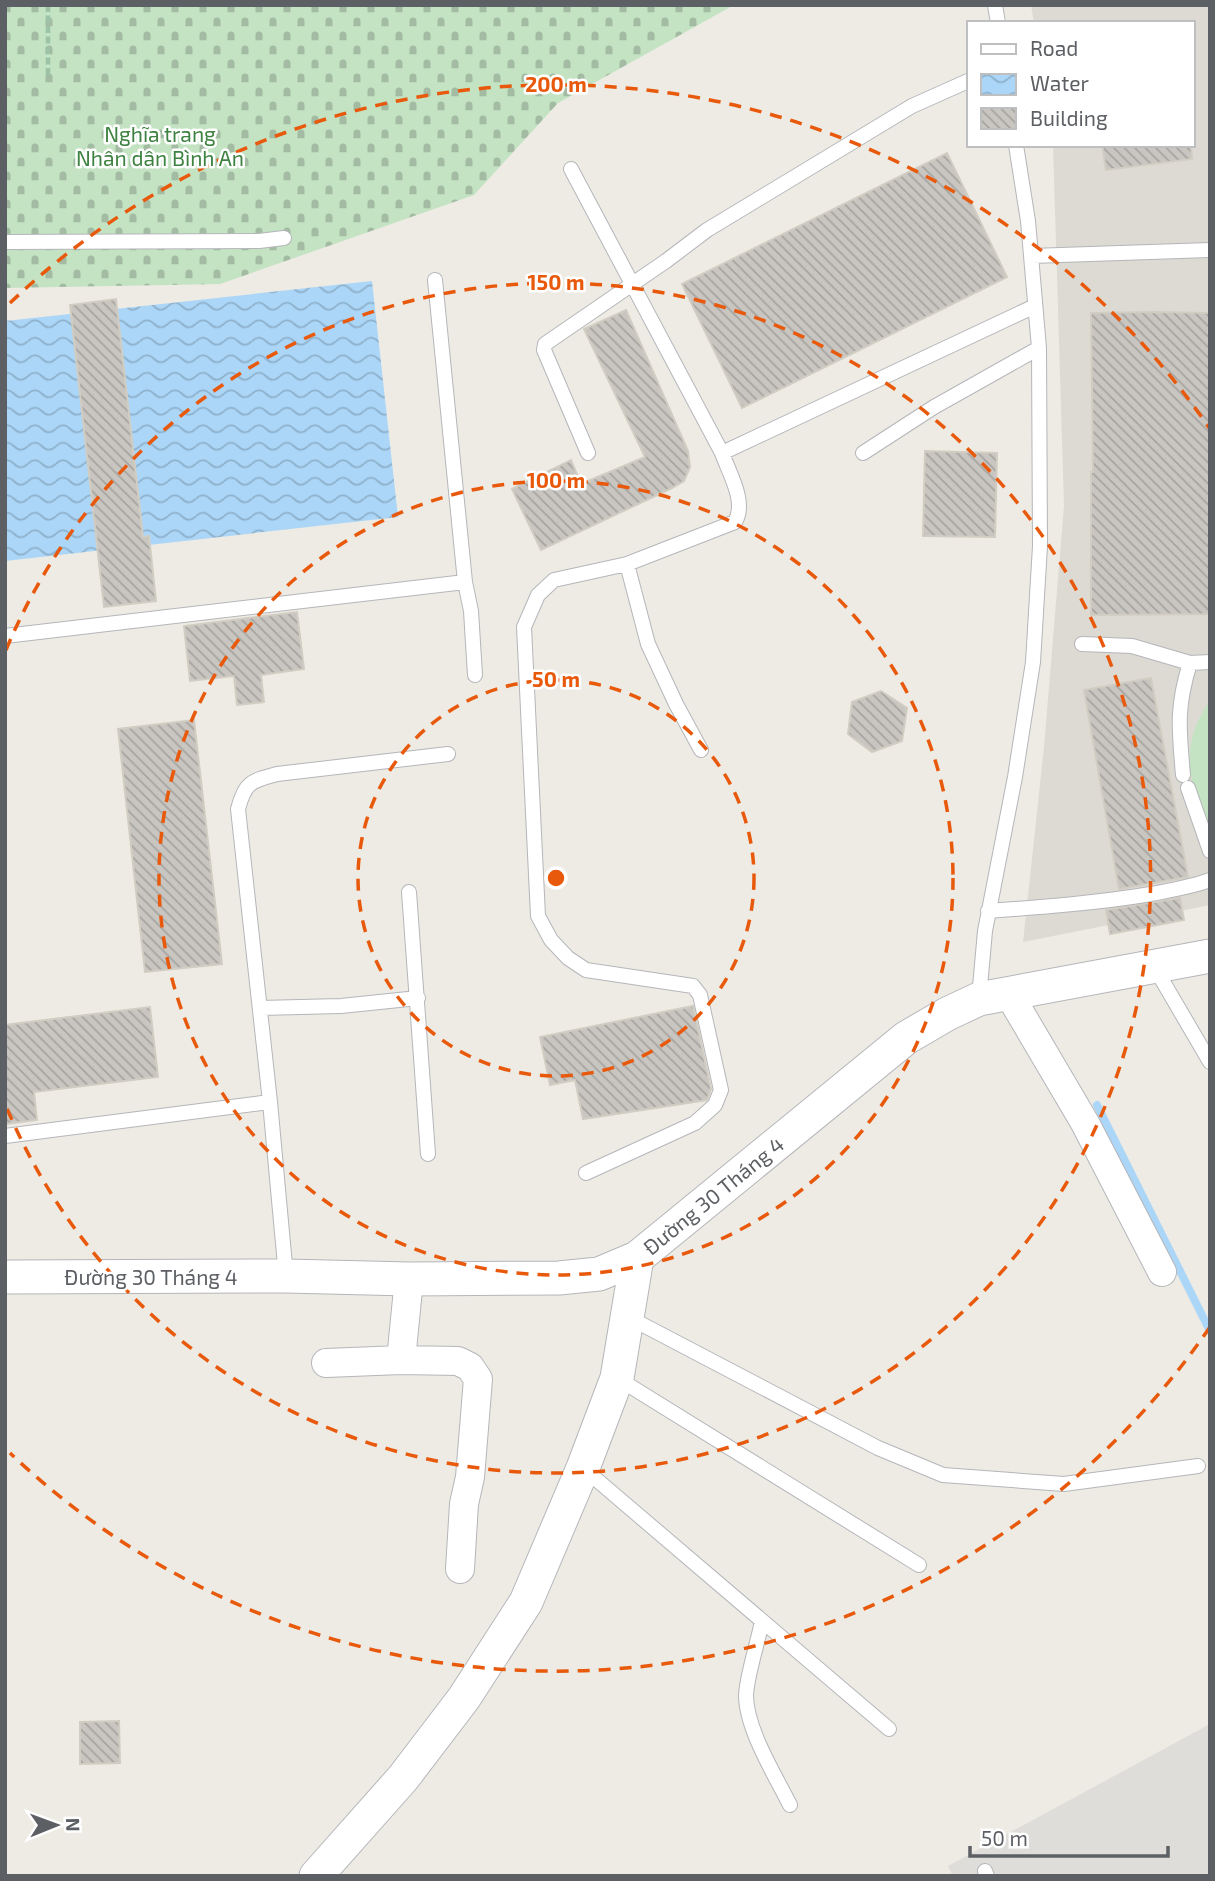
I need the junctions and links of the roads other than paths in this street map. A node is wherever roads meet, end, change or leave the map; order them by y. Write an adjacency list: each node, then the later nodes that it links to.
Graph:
1 (967, 81): 9 (lane)
2 (1016, 147): 7 (lane)
3 (571, 169): 9 (lane)
4 (284, 239): 5 (lane)
5 (5, 242)
6 (1210, 250): 7 (lane)
7 (1031, 256): 10 (lane)
8 (435, 280): 16 (lane)
9 (632, 284): 12 (lane); 13 (lane)
10 (1035, 306): 11 (lane); 13 (lane)
11 (1039, 348): 14 (lane); 27 (lane)
12 (588, 453)
13 (722, 453): 15 (lane)
14 (863, 453)
15 (626, 564): 22 (lane); 37 (lane)
16 (465, 582): 17 (lane); 21 (lane)
17 (5, 636)
18 (1082, 644): 20 (lane)
19 (1210, 662): 20 (lane)
20 (1190, 663): 24 (lane)
21 (475, 675)
22 (701, 750)
23 (448, 754): 32 (lane)
24 (1210, 851)
25 (1210, 880): 27 (lane)
26 (408, 892): 31 (lane)
27 (988, 911): 30 (lane)
28 (1210, 956): 29 (street, Đường 30 Tháng 4)
29 (1154, 966): 30 (street, Đường 30 Tháng 4); 33 (lane)
30 (994, 997): 38 (street, Đường 30 Tháng 4); 39 (street)
31 (418, 998): 32 (lane); 36 (lane)
32 (260, 1008): 34 (lane)
33 (1210, 1062)
34 (270, 1102): 35 (lane); 40 (lane)
35 (5, 1136)
36 (428, 1154)
37 (586, 1173)
38 (637, 1258): 42 (street, Đường 30 Tháng 4); 43 (street)
39 (1162, 1272)
40 (286, 1276): 41 (street, Đường 30 Tháng 4); 42 (street, Đường 30 Tháng 4)
41 (5, 1277)
42 (409, 1279): 44 (street)
43 (626, 1316): 46 (street); 47 (lane)
44 (401, 1360): 45 (street); 50 (street)
45 (326, 1363)
46 (617, 1378): 48 (street); 49 (lane)
47 (1198, 1466)
48 (583, 1468): 51 (lane); 54 (street)
49 (919, 1564)
50 (460, 1569)
51 (762, 1621): 52 (lane); 53 (lane)
52 (889, 1729)
53 (790, 1805)
54 (316, 1876)

